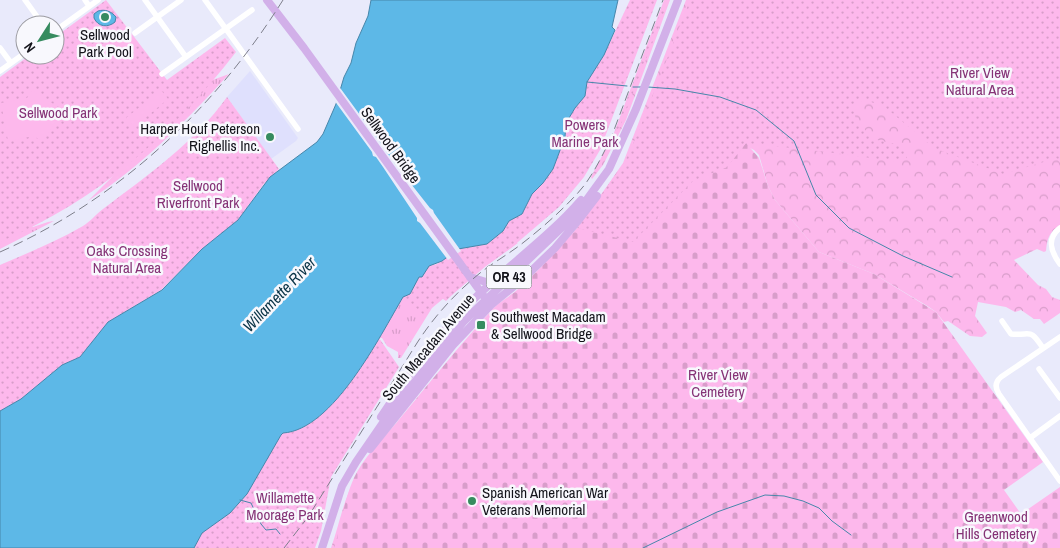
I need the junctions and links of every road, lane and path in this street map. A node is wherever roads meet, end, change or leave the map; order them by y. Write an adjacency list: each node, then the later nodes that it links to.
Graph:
1 (25, 0): 11 (street)
2 (85, 0): 9 (street)
3 (98, 0): 9 (street)
4 (145, 0): 12 (street)
5 (181, 0): 12 (street)
6 (205, 0): 14 (street)
7 (678, 0): 23 (main road, South Macadam Avenue / OR 43)
8 (268, 1): 26 (main road, Sellwood Bridge)
9 (89, 6): 13 (street)
10 (252, 10): 14 (street)
11 (36, 15)
12 (157, 17): 15 (street); 17 (street)
13 (65, 24)
14 (226, 29): 17 (street); 22 (street)
15 (135, 33)
16 (0, 48): 19 (street)
17 (186, 57): 21 (street)
18 (15, 60): 19 (street)
19 (11, 63): 20 (street)
20 (0, 71)
21 (162, 74)
22 (298, 129)
23 (609, 169): 27 (main road); 30 (main road); 38 (main road, South Macadam Avenue / OR 43)
24 (1060, 228): 25 (street)
25 (1060, 264)
26 (471, 279): 27 (main road); 28 (main road, Sellwood Bridge); 29 (main road)
27 (495, 279): 28 (main road)
28 (482, 293): 29 (main road); 30 (main road, Sellwood Bridge)
29 (472, 301): 38 (main road)
30 (490, 305): 39 (main road)
31 (1002, 321): 33 (street)
32 (1060, 337): 33 (street)
33 (1044, 348): 37 (street)
34 (1040, 369): 35 (street)
35 (1060, 398)
36 (1060, 416): 37 (street)
37 (1030, 438): 40 (street)
38 (370, 442): 39 (main road, South Macadam Avenue / OR 43)
39 (356, 462): 41 (main road, South Macadam Avenue / OR 43)
40 (1059, 477)
41 (322, 548)

